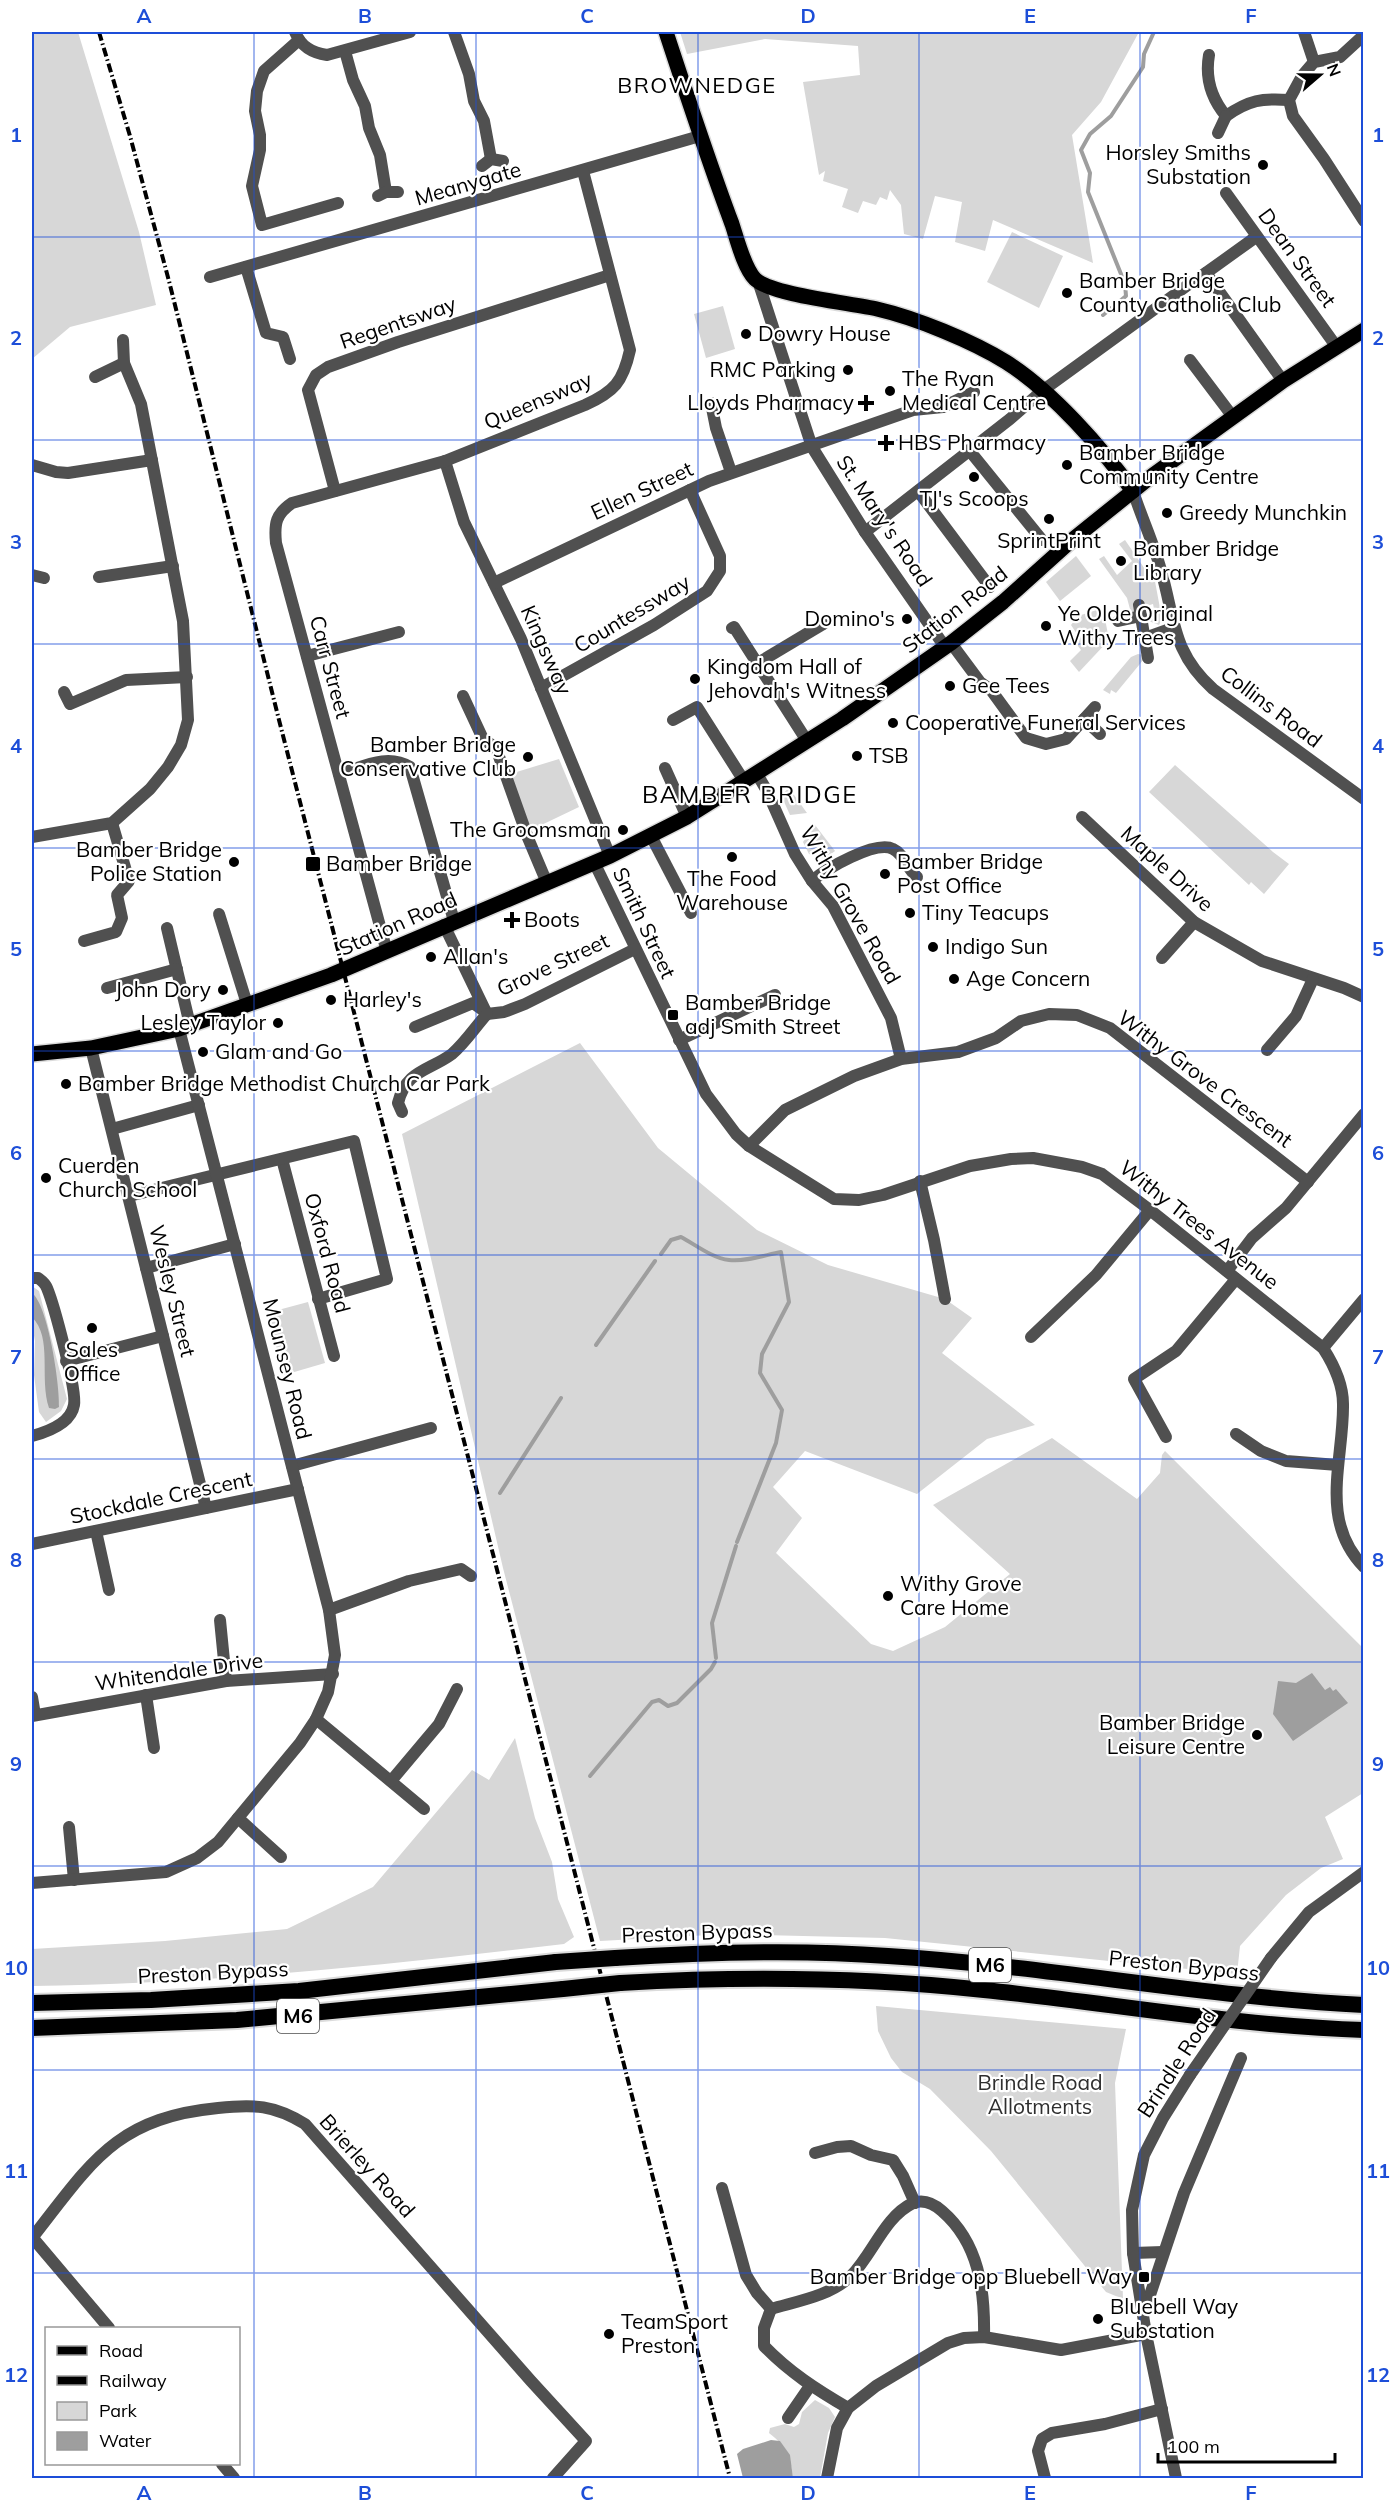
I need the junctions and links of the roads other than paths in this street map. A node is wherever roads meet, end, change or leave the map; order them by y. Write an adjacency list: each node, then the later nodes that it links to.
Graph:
1 (410, 32): 7 (street)
2 (454, 32): 14 (street)
3 (666, 32): 13 (main road)
4 (1304, 32): 9 (street)
5 (1364, 35): 9 (street)
6 (297, 36): 7 (street); 18 (street)
7 (345, 51): 16 (street)
8 (1209, 55): 11 (street)
9 (1314, 62): 10 (street)
10 (1289, 100): 11 (street); 19 (street)
11 (1226, 116): 12 (street)
12 (1218, 133)
13 (700, 136): 15 (street, Meanygate); 24 (main road)
14 (492, 162)
15 (583, 171): 21 (street, Meanygate); 22 (street, Queensway)
16 (387, 193)
17 (1227, 193): 20 (street, Dean Street)
18 (338, 203)
19 (1364, 221)
20 (1256, 237): 28 (street, Dean Street); 33 (street)
21 (246, 267): 23 (street, Meanygate); 29 (street)
22 (610, 275): 41 (street, Queensway); 45 (street, Regentsway)
23 (210, 277)
24 (758, 281): 34 (main road); 38 (street, St. Mary's Road)
25 (1192, 282): 34 (street)
26 (1364, 330): 28 (main road, Station Road)
27 (123, 340): 31 (street)
28 (1336, 346): 33 (main road, Station Road)
29 (290, 359)
30 (1191, 360): 37 (street)
31 (124, 363): 32 (street); 40 (street)
32 (95, 376)
33 (1282, 381): 37 (main road, Station Road)
34 (1042, 391): 39 (street); 47 (main road)
35 (974, 392): 38 (street, St. Mary's Road)
36 (711, 403): 43 (street)
37 (1233, 417): 47 (main road, Station Road)
38 (812, 447): 43 (street, Ellen Street); 49 (street, St. Mary's Road)
39 (969, 450): 46 (street); 50 (street)
40 (152, 460): 42 (street); 51 (street)
41 (445, 460): 45 (street, Queensway); 53 (street, Kingsway)
42 (32, 465)
43 (731, 472): 44 (street, Ellen Street)
44 (690, 490): 53 (street, Ellen Street); 66 (street, Countessway)
45 (335, 491): 48 (street, Queensway)
46 (918, 491): 49 (street); 54 (street)
47 (1132, 491): 58 (street, Collins Road); 61 (main road, Station Road)
48 (292, 502): 62 (street, Carr Street)
49 (865, 532): 61 (street, St. Mary's Road)
50 (1042, 540)
51 (173, 566): 52 (street); 65 (street)
52 (99, 577)
53 (494, 583): 66 (street, Kingsway)
54 (990, 587)
55 (1118, 621): 60 (street)
56 (823, 624): 64 (street)
57 (732, 628): 64 (street)
58 (1173, 628): 60 (street); 77 (street, Collins Road)
59 (399, 632): 62 (street)
60 (1145, 638): 63 (street)
61 (948, 645): 71 (street, St. Mary's Road); 73 (main road, Station Road)
62 (307, 656): 75 (street, Carr Street)
63 (1148, 657)
64 (758, 663): 73 (street)
65 (187, 677): 67 (street); 80 (street)
66 (541, 688): 83 (street, Kingsway)
67 (64, 692)
68 (463, 696): 87 (street)
69 (1095, 707): 71 (street, St. Mary's Road)
70 (673, 720): 76 (street, Withy Grove Road)
71 (1084, 720): 72 (street)
72 (1100, 734)
73 (807, 741): 76 (main road, Station Road)
74 (665, 768): 78 (street)
75 (339, 774): 91 (street); 95 (street, Carr Street)
76 (750, 777): 78 (main road, Station Road); 86 (street, Withy Grove Road)
77 (1364, 799)
78 (687, 817): 81 (main road, Station Road)
79 (1082, 817): 90 (street, Maple Drive)
80 (112, 823): 82 (street); 93 (street)
81 (651, 836): 83 (main road, Station Road); 88 (street)
82 (32, 837)
83 (610, 856): 84 (main road, Station Road)
84 (594, 862): 87 (main road, Station Road); 94 (street, Smith Street)
85 (918, 877): 86 (street)
86 (812, 881): 111 (street, Withy Grove Road)
87 (547, 883): 91 (main road, Station Road)
88 (691, 913)
89 (219, 914): 103 (street)
90 (1194, 922): 96 (street); 98 (street, Maple Drive)
91 (449, 923): 95 (main road, Station Road); 104 (street)
92 (167, 928): 97 (street, Mounsey Road)
93 (84, 940)
94 (635, 949): 102 (street, Smith Street); 104 (street, Grove Street)
95 (387, 952): 103 (main road, Station Road)
96 (1162, 958)
97 (177, 969): 99 (street); 105 (street, Mounsey Road)
98 (1313, 979): 101 (street, Maple Drive); 109 (street)
99 (107, 988)
100 (775, 995): 107 (street)
101 (1364, 997)
102 (660, 1000): 107 (street, Withy Trees Avenue)
103 (247, 1004): 105 (main road, Station Road)
104 (487, 1014): 106 (street); 113 (street)
105 (185, 1027): 108 (main road, Station Road); 112 (street, Mounsey Road)
106 (415, 1027)
107 (679, 1040): 116 (street, Withy Trees Avenue)
108 (91, 1048): 110 (main road, Station Road); 115 (street, Wesley Street)
109 (1267, 1050)
110 (32, 1054)
111 (901, 1059): 116 (street, Withy Grove Crescent); 120 (street, Withy Grove Crescent)
112 (199, 1105): 115 (street); 118 (street, Mounsey Road)
113 (402, 1112)
114 (1364, 1114): 120 (street)
115 (112, 1129): 121 (street, Wesley Street)
116 (749, 1146): 119 (street, Withy Trees Avenue)
117 (282, 1159): 118 (street); 127 (street, Oxford Road); 127 (street)
118 (217, 1174): 121 (street); 123 (street, Mounsey Road)
119 (920, 1181): 122 (street, Withy Trees Avenue); 128 (street)
120 (1308, 1182): 125 (street)
121 (129, 1196): 124 (street, Wesley Street)
122 (1150, 1210): 125 (street, Withy Trees Avenue); 131 (street)
123 (235, 1244): 124 (street); 140 (street, Mounsey Road)
124 (146, 1268): 130 (street, Wesley Street)
125 (1232, 1275): 132 (street, Withy Trees Avenue); 138 (street)
126 (32, 1278): 134 (street)
127 (318, 1299): 133 (street, Oxford Road)
128 (945, 1299)
129 (1364, 1299): 132 (street)
130 (163, 1336): 134 (street); 142 (street, Wesley Street)
131 (1031, 1337)
132 (1323, 1348): 139 (street, Withy Trees Avenue)
133 (333, 1356)
134 (66, 1360): 137 (street)
135 (431, 1428): 140 (street)
136 (1236, 1434): 139 (street)
137 (32, 1436)
138 (1166, 1437)
139 (1338, 1465): 145 (street, Withy Trees Avenue)
140 (292, 1466): 141 (street, Mounsey Road)
141 (298, 1489): 142 (street, Stockdale Crescent); 148 (street, Mounsey Road)
142 (206, 1508): 143 (street, Stockdale Crescent)
143 (96, 1531): 144 (street, Stockdale Crescent); 147 (street)
144 (32, 1544)
145 (1364, 1567)
146 (471, 1576): 148 (street)
147 (109, 1590)
148 (329, 1610): 150 (street, Mounsey Road)
149 (220, 1620): 151 (street)
150 (333, 1674): 151 (street, Whitendale Drive); 156 (street, Mounsey Road)
151 (226, 1681): 153 (street, Whitendale Drive)
152 (457, 1689): 158 (street)
153 (146, 1695): 155 (street, Whitendale Drive); 157 (street)
154 (32, 1697): 155 (street)
155 (33, 1715)
156 (316, 1719): 158 (street); 160 (street, Mounsey Road)
157 (154, 1748)
158 (391, 1781): 159 (street)
159 (424, 1809)
160 (238, 1818): 162 (street); 164 (street, Mounsey Road)
161 (69, 1827): 164 (street)
162 (281, 1857)
163 (1364, 1872): 176 (street, Brindle Road, bridge)
164 (75, 1880): 165 (street, Mounsey Road)
165 (32, 1883)
166 (32, 2003): 167 (highway, Preston Bypass / M6, bridge)
167 (1364, 2005)
168 (32, 2028): 169 (highway, M6, bridge)
169 (1364, 2030)
170 (1241, 2058): 175 (street, Brindle Road)
171 (815, 2153): 173 (street)
172 (722, 2188): 177 (street)
173 (915, 2203): 177 (street); 181 (street)
174 (32, 2237): 179 (street); 188 (street, Brierley Road)
175 (1163, 2252): 176 (street); 178 (street, Brindle Road)
176 (1133, 2253): 178 (street, Brindle Road)
177 (771, 2309): 182 (street)
178 (1144, 2313): 180 (street, Brindle Road)
179 (108, 2327)
180 (1146, 2334): 181 (street); 184 (street, Brindle Road)
181 (984, 2337): 183 (street)
182 (810, 2386): 183 (street); 185 (street)
183 (848, 2408): 189 (street)
184 (1161, 2409): 190 (street); 191 (street, Brindle Road)
185 (788, 2418)
186 (224, 2465): 187 (street)
187 (234, 2478)
188 (553, 2478)
189 (827, 2478)
190 (1045, 2478)
191 (1176, 2478)

